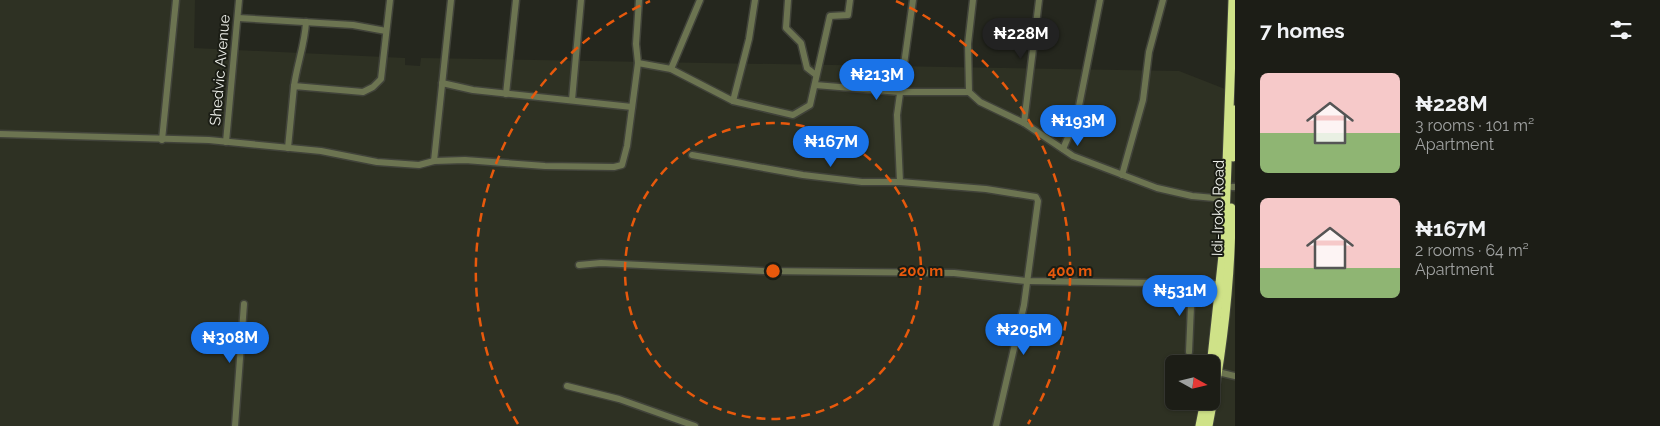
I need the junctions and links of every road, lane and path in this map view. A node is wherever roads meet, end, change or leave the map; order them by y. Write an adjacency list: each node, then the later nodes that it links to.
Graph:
1 (176, 0): 36 (street)
2 (239, 0): 18 (street, Shedvic Avenue)
3 (390, 0): 20 (street)
4 (451, 0): 25 (street)
5 (516, 0): 30 (street)
6 (581, 0): 31 (street)
7 (639, 0): 21 (street)
8 (700, 0): 22 (street)
9 (755, 0): 32 (street)
10 (788, 0): 23 (street)
11 (850, 0): 23 (street)
12 (913, 0): 28 (street)
13 (973, 0): 29 (street)
14 (1039, 0): 34 (street)
15 (1100, 0): 39 (street)
16 (1163, 0): 42 (street)
17 (1233, 0): 45 (highway)
18 (238, 18): 19 (street); 37 (street, Shedvic Avenue)
19 (306, 22): 20 (street); 27 (street)
20 (386, 31): 27 (street)
21 (638, 63): 22 (street); 33 (street)
22 (671, 69): 32 (street)
23 (816, 75): 26 (street)
24 (1235, 78): 44 (highway, Idi-Iroko Road)
25 (442, 83): 30 (street); 41 (street)
26 (815, 84): 28 (street); 32 (street)
27 (294, 86): 38 (street)
28 (900, 92): 29 (street); 43 (street)
29 (969, 92): 34 (street)
30 (506, 94): 31 (street)
31 (572, 100): 33 (street)
32 (733, 102)
33 (632, 107): 41 (street)
34 (1024, 123): 39 (street)
35 (0, 134): 36 (street)
36 (162, 140): 37 (street)
37 (226, 142): 38 (street)
38 (288, 148): 41 (street)
39 (1063, 149): 42 (street)
40 (692, 155): 43 (street)
41 (434, 161)
42 (1122, 175): 45 (street)
43 (900, 182): 48 (street)
44 (1233, 187): 46 (highway, Idi-Iroko Road)
45 (1226, 199): 50 (highway)
46 (1233, 248): 54 (highway, Idi-Iroko Road)
47 (579, 265): 48 (street)
48 (1026, 281): 49 (street); 62 (street)
49 (1192, 283): 50 (street); 52 (street)
50 (1221, 284): 53 (highway)
51 (244, 304): 60 (street)
52 (1189, 352)
53 (1216, 355)
54 (1217, 355)
55 (1220, 371): 56 (street)
56 (1235, 376)
57 (567, 386): 61 (street)
58 (1203, 410): 63 (highway)
59 (1210, 410): 64 (highway, Idi-Iroko Road)
60 (235, 426)
61 (695, 426)
62 (996, 426)
63 (1200, 426)
64 (1208, 426)

